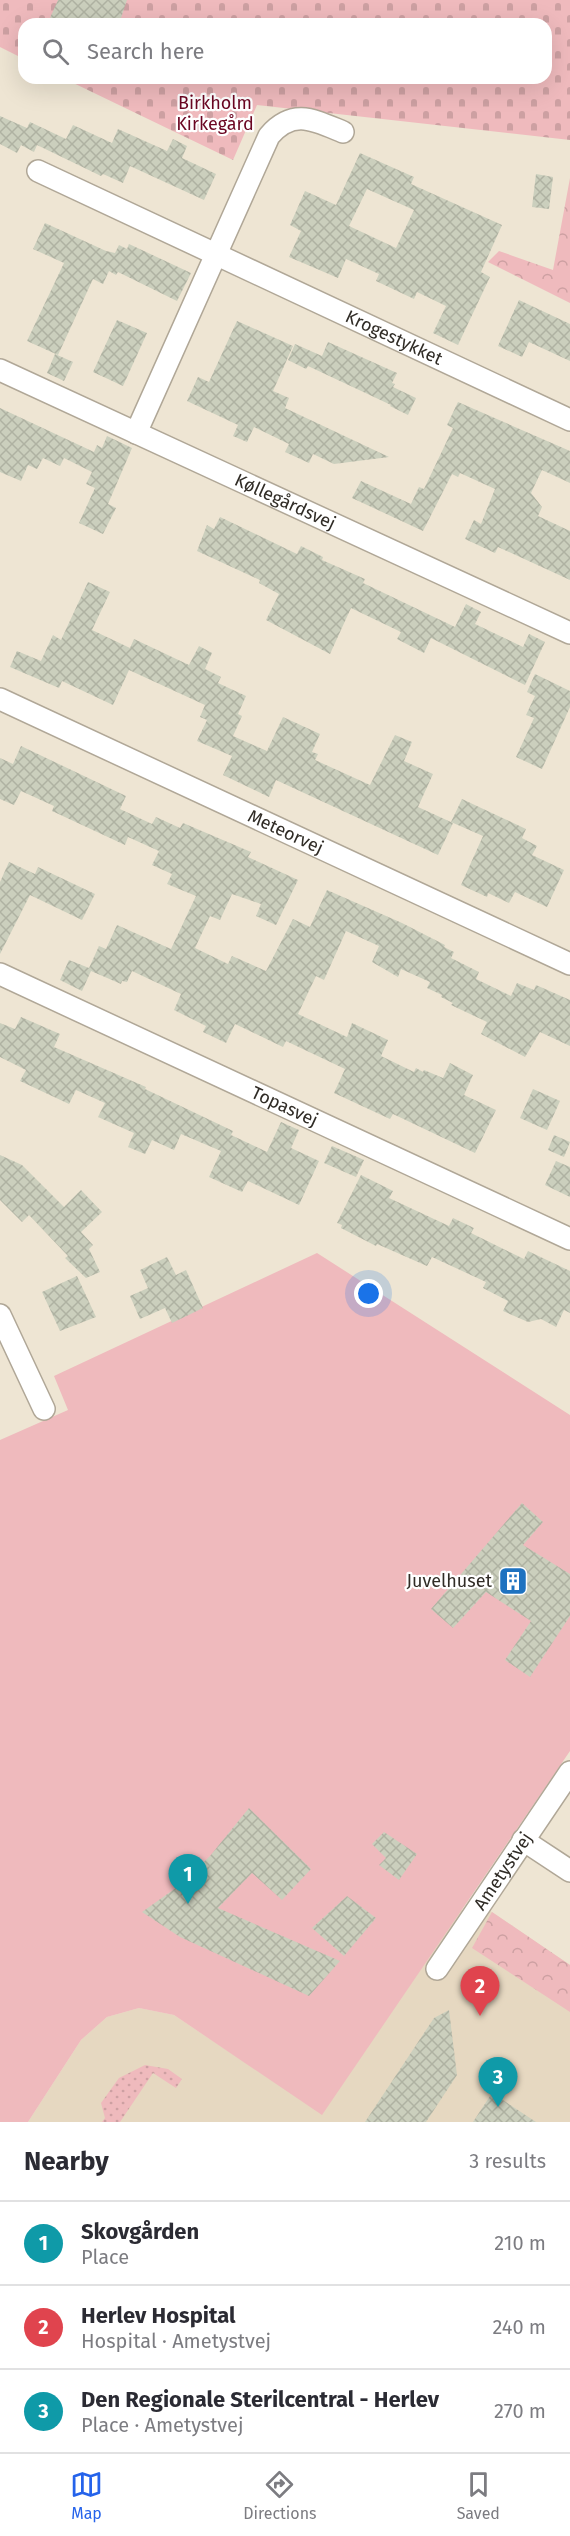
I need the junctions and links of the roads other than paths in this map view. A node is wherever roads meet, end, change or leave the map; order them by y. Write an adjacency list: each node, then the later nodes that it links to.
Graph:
1 (343, 132): 3 (street)
2 (38, 171): 3 (street, Krogestykket)
3 (217, 254): 5 (street, Krogestykket); 6 (street)
4 (0, 370): 6 (street, Køllegårdsvej)
5 (570, 420)
6 (136, 433): 7 (street, Køllegårdsvej)
7 (570, 633)
8 (0, 699): 9 (street, Meteorvej)
9 (570, 964)
10 (0, 974): 11 (street, Topasvej)
11 (570, 1239)
12 (0, 1315): 13 (street)
13 (44, 1409)
14 (570, 1772): 15 (street, Ametystvej)
15 (523, 1840): 16 (street); 17 (street, Ametystvej)
16 (570, 1870)
17 (437, 1969)

